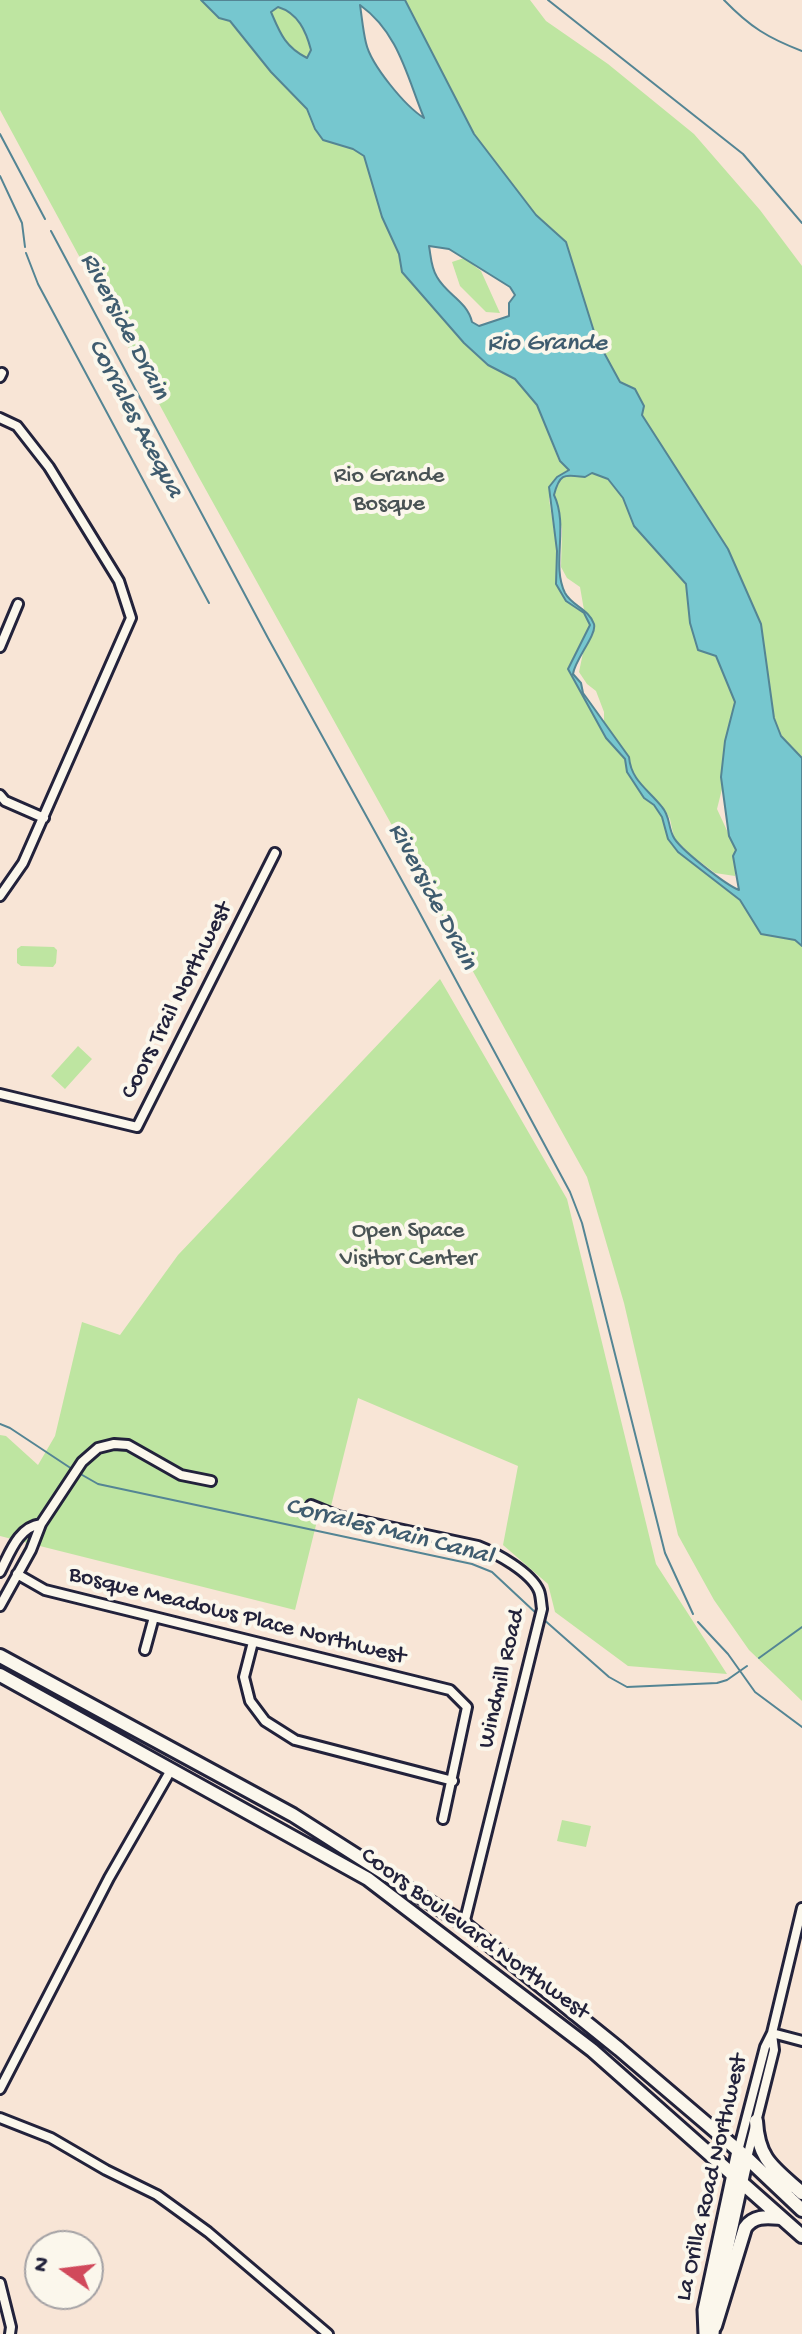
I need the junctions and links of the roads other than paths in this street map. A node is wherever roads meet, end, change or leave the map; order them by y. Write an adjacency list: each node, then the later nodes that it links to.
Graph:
1 (0, 418): 5 (street)
2 (18, 604): 3 (street)
3 (0, 647)
4 (0, 795): 5 (street)
5 (44, 818): 7 (street)
6 (275, 853): 8 (street, Coors Trail Northwest)
7 (0, 896)
8 (0, 1094)
9 (211, 1481): 11 (street)
10 (311, 1505): 24 (street, Windmill Road)
11 (41, 1524): 12 (street); 13 (street)
12 (0, 1572)
13 (17, 1574): 14 (street); 15 (street, Bosque Meadows Place Northwest)
14 (0, 1606)
15 (154, 1617): 16 (street, Bosque Meadows Place Northwest); 17 (street)
16 (253, 1642): 21 (street); 21 (street, Bosque Meadows Place Northwest)
17 (145, 1650)
18 (0, 1656): 24 (main road, Coors Boulevard Northwest)
19 (0, 1675): 20 (main road, Coors Boulevard Northwest)
20 (171, 1770): 27 (street); 31 (main road, Coors Boulevard Northwest)
21 (453, 1781): 22 (street)
22 (443, 1819)
23 (802, 1908): 25 (street, La Orilla Road Northwest)
24 (464, 1924): 30 (main road, Coors Boulevard Northwest)
25 (772, 2033): 26 (street); 29 (street, La Orilla Road Northwest); 30 (street, La Orilla Road Northwest)
26 (802, 2041)
27 (0, 2089)
28 (0, 2118): 39 (street)
29 (756, 2121): 30 (street, La Orilla Road Northwest); 32 (main road)
30 (742, 2154): 31 (street, La Orilla Road Northwest); 33 (main road, Coors Boulevard Northwest)
31 (736, 2178): 34 (main road, Coors Boulevard Northwest); 37 (street, La Orilla Road Northwest)
32 (802, 2193)
33 (802, 2210)
34 (781, 2218): 35 (main road, Coors Boulevard Northwest); 37 (main road)
35 (802, 2236)
36 (0, 2283): 38 (street)
37 (711, 2331)
38 (10, 2334)
39 (328, 2334)

